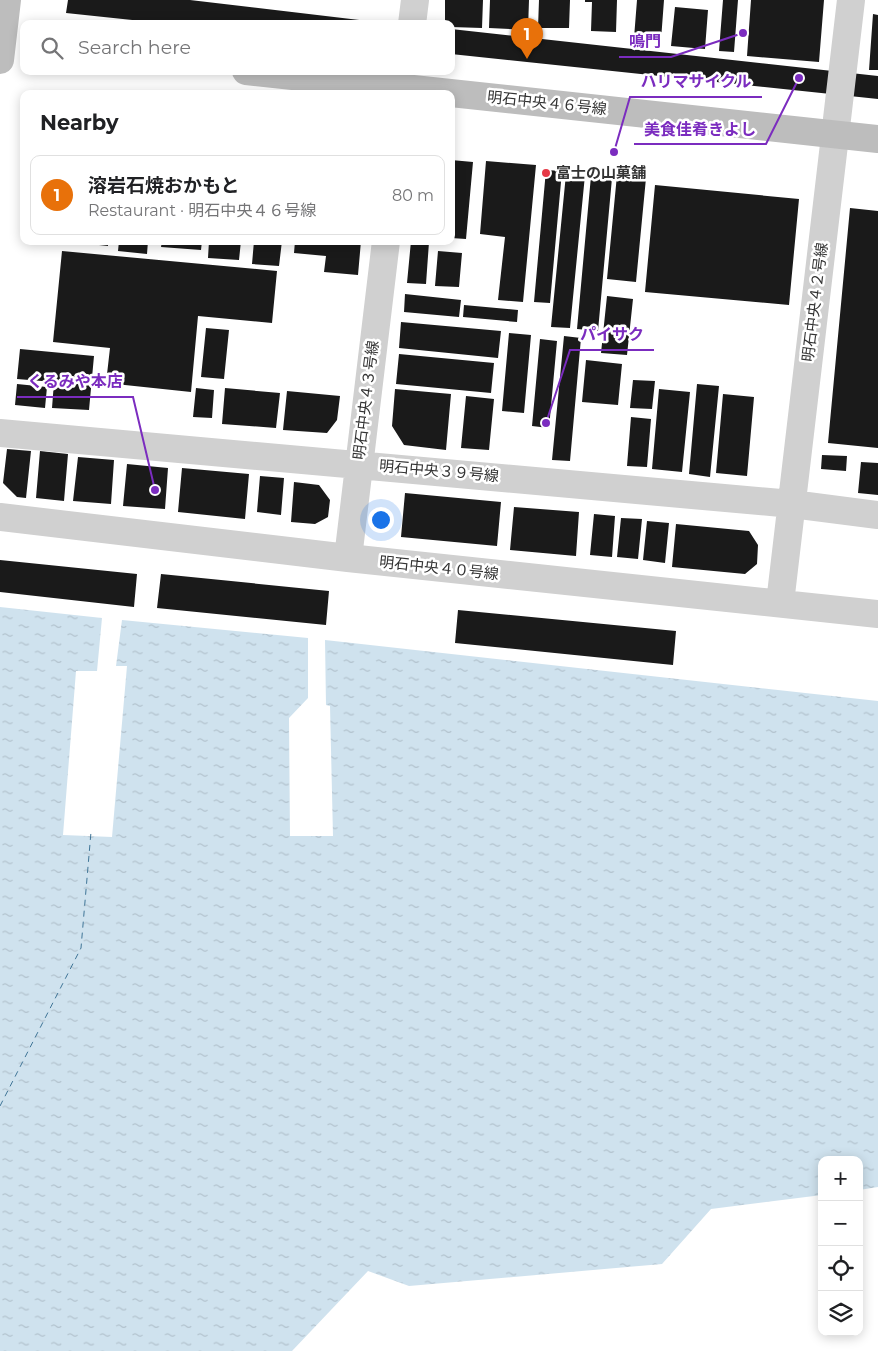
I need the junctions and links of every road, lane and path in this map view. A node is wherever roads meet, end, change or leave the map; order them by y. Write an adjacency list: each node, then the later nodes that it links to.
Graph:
1 (7, 0): 5 (street)
2 (415, 0): 4 (street)
3 (851, 0): 10 (street, 明石中央４２号線)
4 (412, 20)
5 (6, 49)
6 (291, 75): 7 (street, 明石中央４６号線)
7 (405, 85): 8 (street, 明石中央４６号線)
8 (449, 90)
9 (455, 91): 10 (street, 明石中央４６号線)
10 (835, 134): 11 (street, 明石中央４６号線); 15 (street, 明石中央４２号線)
11 (878, 139)
12 (386, 245): 14 (street, 明石中央４３号線)
13 (0, 433): 14 (street, 明石中央３９号線)
14 (359, 464): 15 (street, 明石中央３９号線); 18 (street, 明石中央４３号線)
15 (792, 504): 16 (street, 明石中央３９号線); 19 (street, 明石中央４２号線)
16 (878, 515)
17 (0, 517): 18 (street, 明石中央４０号線)
18 (348, 558): 19 (street, 明石中央４０号線)
19 (780, 603): 20 (street, 明石中央４０号線)
20 (878, 614)

